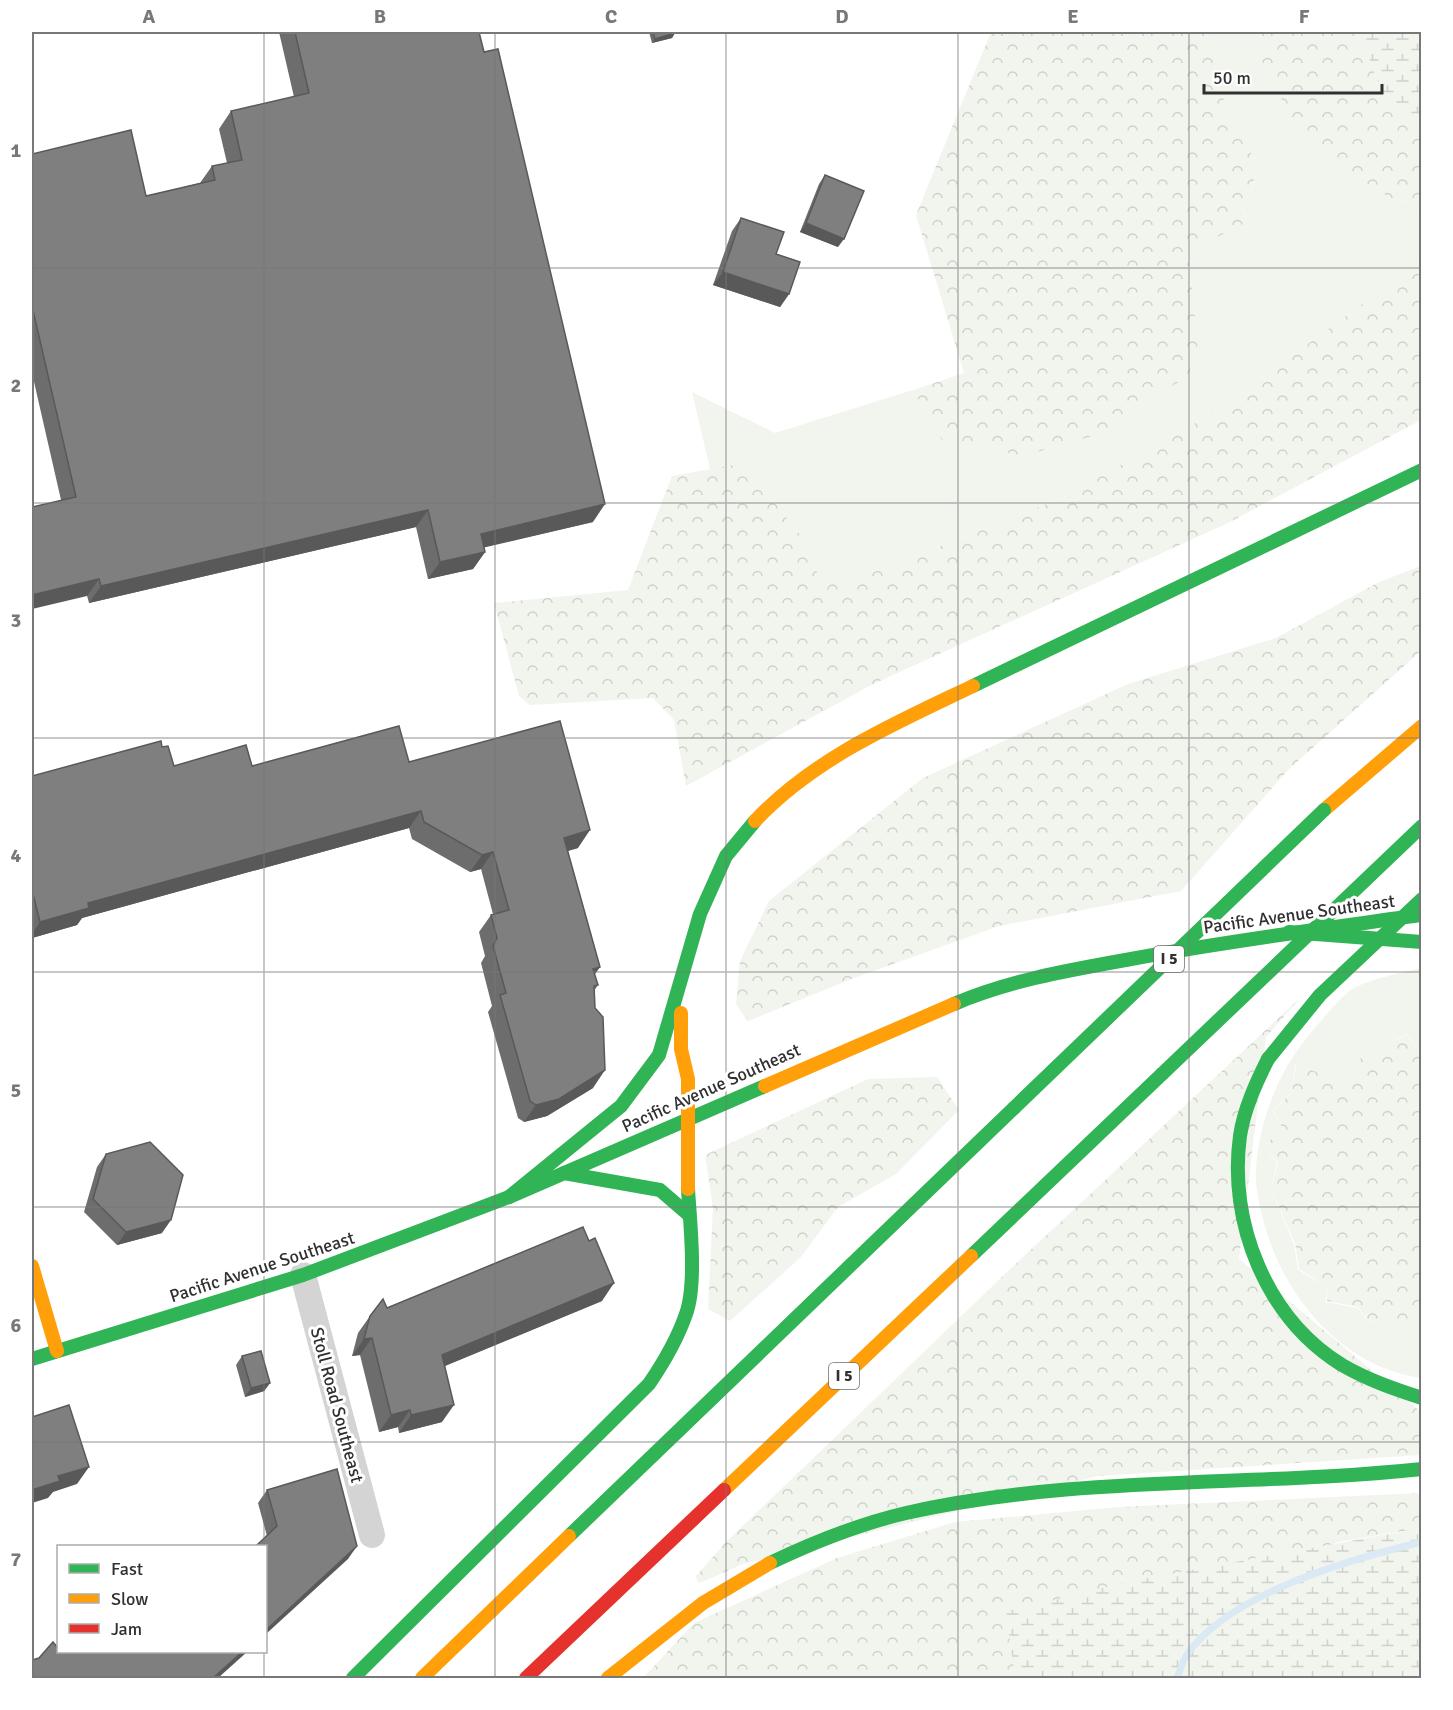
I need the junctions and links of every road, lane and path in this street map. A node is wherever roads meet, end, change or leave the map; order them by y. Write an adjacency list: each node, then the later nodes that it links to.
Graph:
1 (1422, 471): 8 (main road)
2 (1422, 726): 21 (main road, I 5, bridge)
3 (1422, 826): 22 (main road, I 5, bridge)
4 (1422, 899): 17 (main road, bridge)
5 (1422, 915): 6 (main road, Pacific Avenue Southeast)
6 (1289, 932): 7 (main road); 9 (main road, Pacific Avenue Southeast)
7 (1422, 942)
8 (681, 982): 9 (main road); 11 (main road)
9 (687, 1118): 10 (main road, Pacific Avenue Southeast); 12 (main road)
10 (564, 1173): 11 (main road, Pacific Avenue Southeast); 12 (main road)
11 (509, 1197): 14 (main road, Pacific Avenue Southeast)
12 (690, 1215): 20 (main road)
13 (32, 1266): 15 (main road)
14 (303, 1275): 15 (main road, Pacific Avenue Southeast); 19 (street, Stoll Road Southeast)
15 (57, 1351): 16 (main road, Pacific Avenue Southeast)
16 (32, 1359)
17 (1422, 1398)
18 (1422, 1469): 23 (main road)
19 (372, 1536)
20 (353, 1678)
21 (422, 1678)
22 (526, 1678)
23 (608, 1678)

